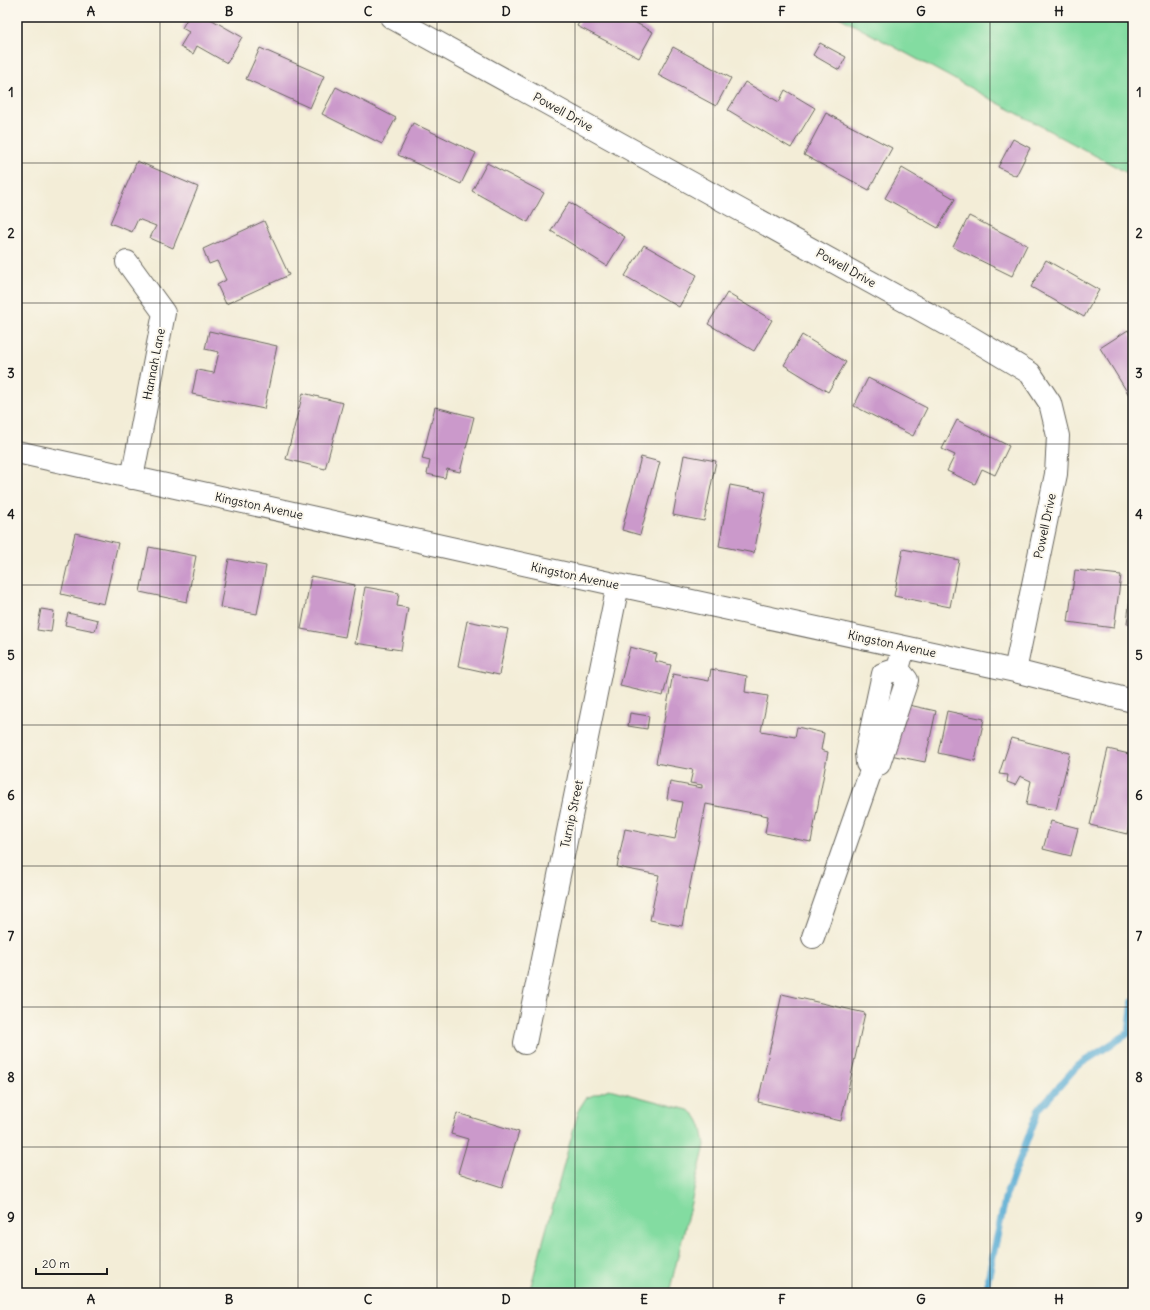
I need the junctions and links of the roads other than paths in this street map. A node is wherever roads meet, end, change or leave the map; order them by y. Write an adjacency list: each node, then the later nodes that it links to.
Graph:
1 (391, 17): 7 (street, Powell Drive)
2 (127, 262): 4 (street, Hannah Lane)
3 (17, 452): 4 (street, Kingston Avenue)
4 (132, 478): 5 (street, Kingston Avenue)
5 (618, 585): 6 (street, Kingston Avenue); 10 (street, Turnip Street)
6 (904, 647): 7 (street, Kingston Avenue); 9 (street)
7 (1014, 671): 8 (street, Kingston Avenue)
8 (1133, 701)
9 (813, 937)
10 (525, 1043)

